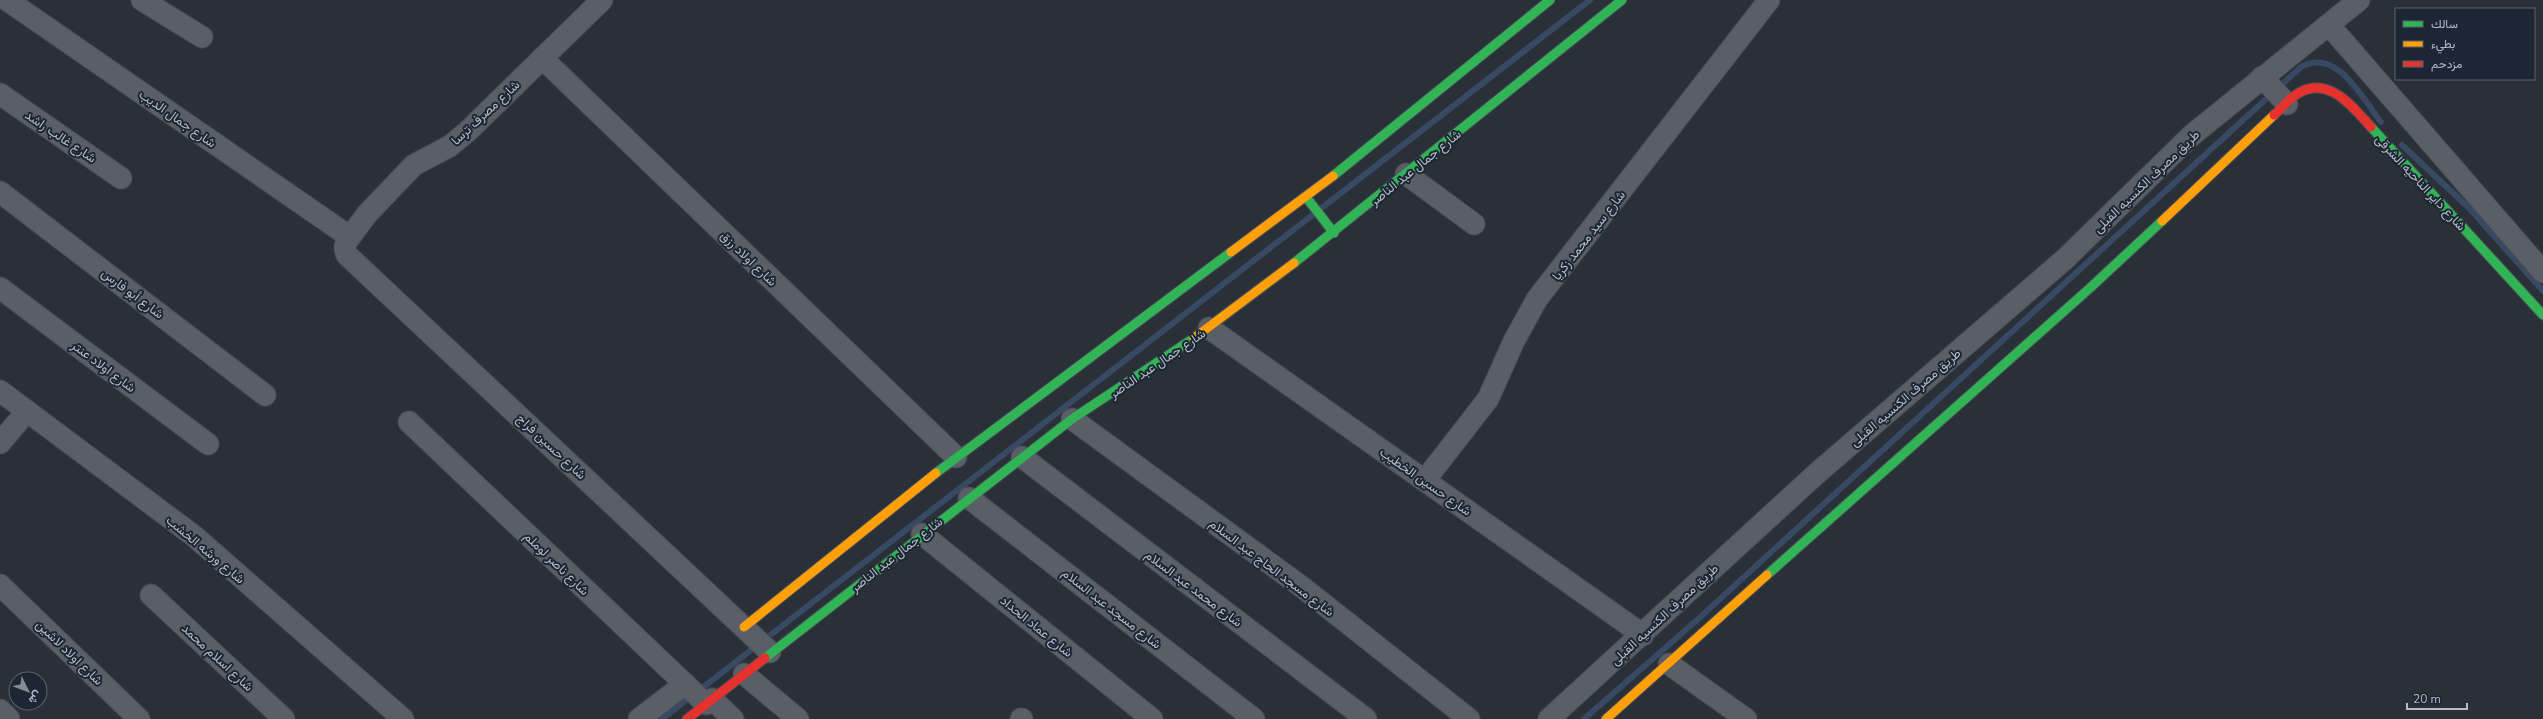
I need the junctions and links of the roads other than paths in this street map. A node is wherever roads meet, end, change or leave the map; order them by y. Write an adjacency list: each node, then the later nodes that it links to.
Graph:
1 (7, 0): 20 (street, شارع جمال الديب)
2 (142, 0): 9 (street)
3 (602, 0): 10 (street, شارع مصرف ترسا)
4 (1550, 0): 17 (street, شارع جمال عبد الناصر)
5 (1622, 0): 14 (street, شارع جمال عبد الناصر)
6 (1769, 0): 34 (street, شارع سيد محمد زكريا)
7 (2359, 0): 8 (street, طريق مصرف الكنسيه القبلى)
8 (2329, 25): 11 (street, طريق مصرف الكنسيه القبلى); 21 (street)
9 (202, 37)
10 (542, 58): 20 (street, شارع مصرف ترسا); 32 (street, شارع اولاد رزق)
11 (2262, 77): 13 (street); 39 (street, طريق مصرف الكنسيه القبلى)
12 (0, 94): 15 (street, شارع غالب راشد)
13 (2287, 104): 23 (street, شارع داير الناحيه الشرقى); 41 (street)
14 (1406, 174): 18 (street); 19 (street, شارع جمال عبد الناصر)
15 (121, 178)
16 (0, 192): 26 (street, شارع أبو فارس)
17 (1309, 200): 19 (street); 32 (street, شارع جمال عبد الناصر)
18 (1474, 224)
19 (1331, 230): 24 (street, شارع جمال عبد الناصر)
20 (350, 237): 40 (street, شارع حسين فراج)
21 (2543, 272)
22 (0, 288): 31 (street, شارع اولاد عنتر)
23 (2543, 315)
24 (1209, 328): 28 (street, شارع جمال عبد الناصر); 34 (street, شارع حسين الخطيب)
25 (0, 390): 27 (street, شارع ورشه الخشب)
26 (265, 395)
27 (27, 411): 30 (street); 48 (street, شارع ورشه الخشب)
28 (1072, 419): 33 (street, شارع جمال عبد الناصر); 56 (street, شارع مسجد الحاج عبد السلام)
29 (409, 422): 43 (street, شارع ناصر لوملم)
30 (0, 443)
31 (208, 444)
32 (956, 457): 40 (street, شارع جمال عبد الناصر)
33 (1022, 457): 35 (street, شارع جمال عبد الناصر); 55 (street, شارع محمد عبد السلام)
34 (1425, 480): 39 (street, شارع حسين الخطيب)
35 (969, 498): 36 (street, شارع جمال عبد الناصر); 54 (street, شارع مسجد عبد السلام)
36 (922, 534): 40 (street, شارع جمال عبد الناصر); 53 (street, شارع عماد الحداد)
37 (0, 585): 46 (street, شارع اولاد لاشين)
38 (151, 595): 47 (street, شارع اسلام محمد)
39 (1643, 635): 57 (street, طريق مصرف الكنسيه القبلى)
40 (760, 642): 42 (street, شارع جمال عبد الناصر)
41 (1668, 664): 58 (street); 59 (street)
42 (744, 674): 43 (street, شارع جمال عبد الناصر); 52 (street)
43 (699, 696): 49 (street, شارع جمال عبد الناصر); 50 (street, شارع جمال عبد الناصر); 51 (street, شارع ناصر لوملم)
44 (0, 710): 45 (street)
45 (9, 719)
46 (140, 719)
47 (284, 719)
48 (403, 719)
49 (639, 719)
50 (687, 719)
51 (733, 719)
52 (798, 719)
53 (1152, 719)
54 (1254, 719)
55 (1366, 719)
56 (1469, 719)
57 (1549, 719)
58 (1606, 719)
59 (1746, 719)

